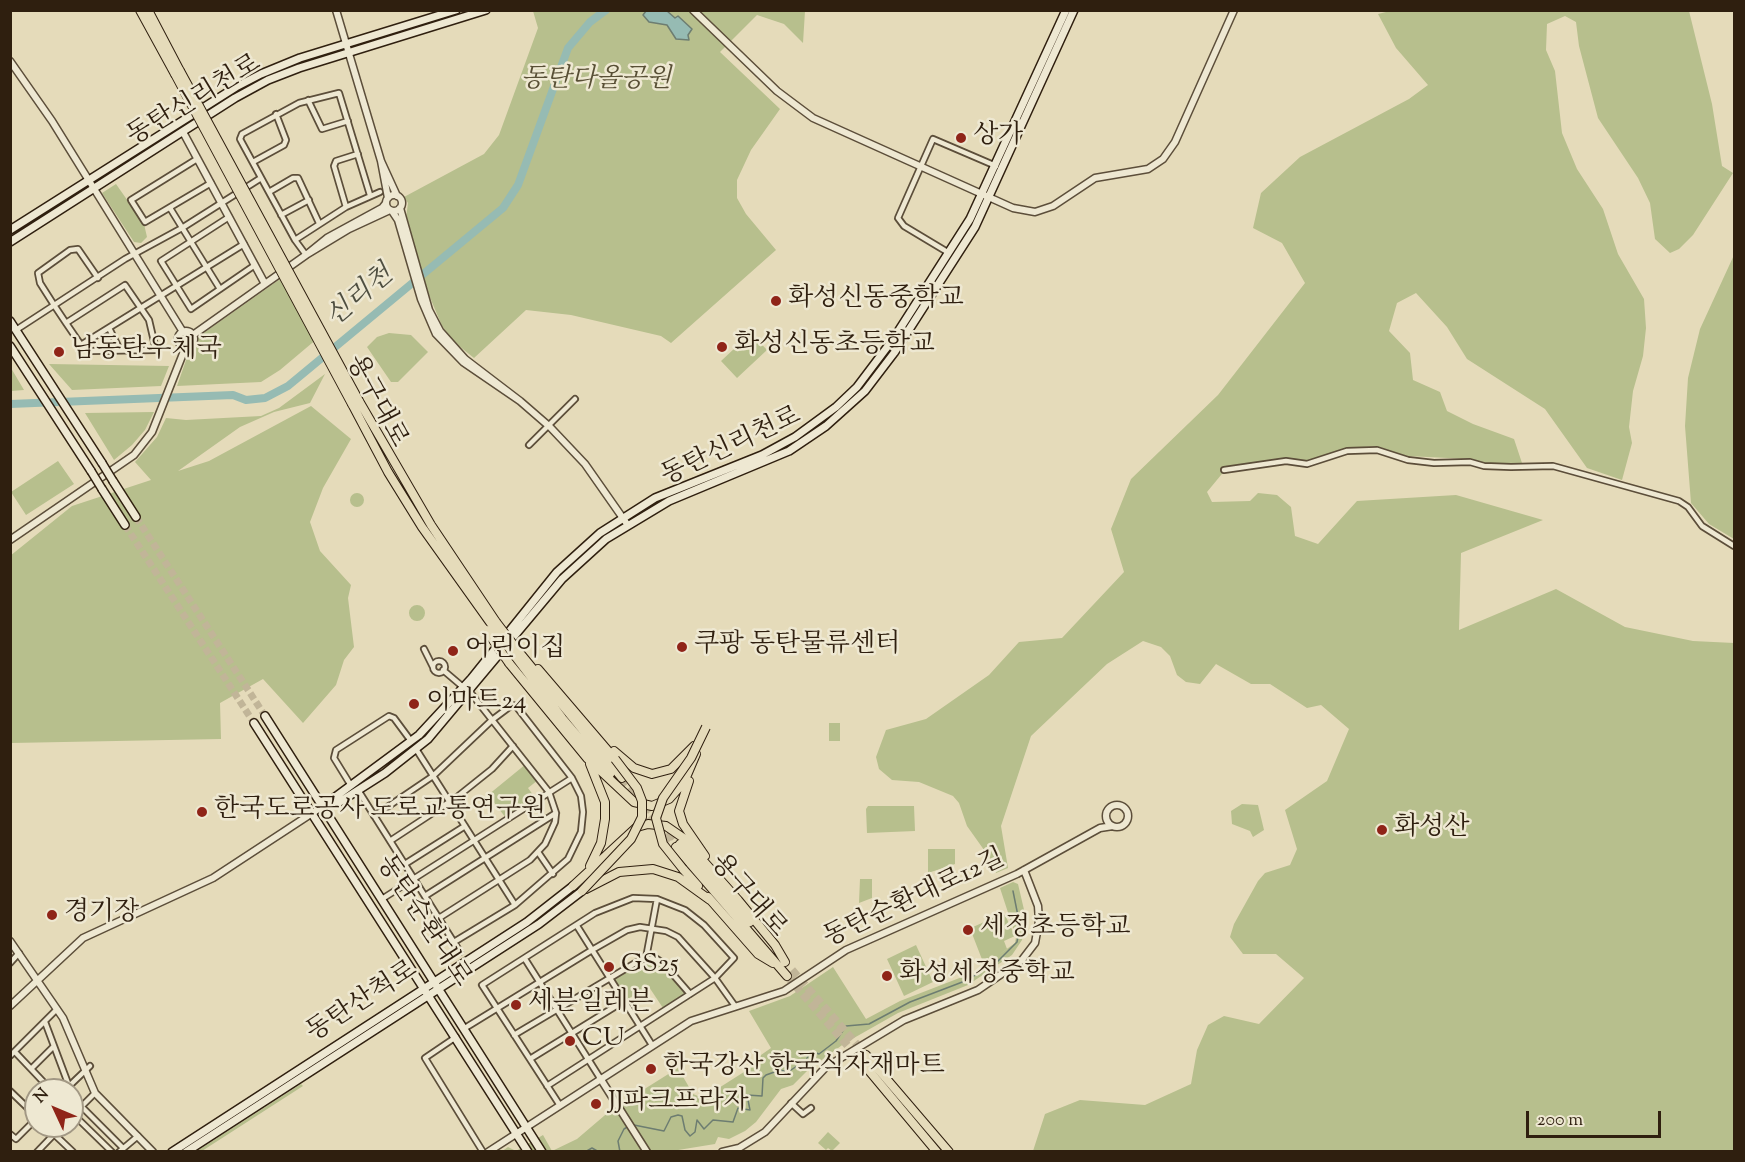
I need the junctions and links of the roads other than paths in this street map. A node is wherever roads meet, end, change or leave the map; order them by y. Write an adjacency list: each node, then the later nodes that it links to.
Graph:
1 (140, 10): 13 (highway, 용구대로)
2 (148, 10): 13 (highway, 용구대로)
3 (336, 10): 10 (street)
4 (456, 10): 10 (main road, 동탄신리천로)
5 (486, 10): 11 (main road, 동탄신리천로)
6 (693, 10): 24 (street)
7 (1066, 10): 25 (main road, 동탄신리천로)
8 (1074, 10): 35 (main road, 동탄신리천로)
9 (1234, 10): 35 (street)
10 (345, 44): 11 (street); 27 (main road, 동탄신리천로)
11 (348, 53): 17 (main road, 동탄신리천로); 22 (street)
12 (10, 61): 27 (street)
13 (178, 73): 84 (highway, 용구대로, bridge)
14 (308, 100): 15 (street); 16 (street); 16 (street)
15 (276, 114): 23 (street); 23 (street)
16 (348, 121): 20 (street)
17 (183, 132): 21 (street); 29 (main road, 동탄신리천로)
18 (936, 132): 19 (street)
19 (933, 139): 24 (street); 25 (street)
20 (357, 154): 33 (street); 39 (street)
21 (197, 159): 28 (street); 40 (street)
22 (381, 161): 34 (street); 38 (street)
23 (253, 162): 26 (street)
24 (920, 166): 32 (street); 52 (street)
25 (996, 166): 32 (main road, 동탄신리천로)
26 (261, 178): 30 (street); 37 (street)
27 (89, 180): 29 (street); 46 (main road, 동탄신리천로)
28 (211, 183): 37 (street); 40 (street)
29 (94, 189): 49 (main road, 동탄신리천로); 53 (street)
30 (269, 192): 36 (street); 42 (street)
31 (380, 192): 33 (street)
32 (983, 194): 35 (street); 52 (main road, 동탄신리천로)
33 (370, 195): 39 (street)
34 (398, 196): 38 (street); 41 (street)
35 (990, 198): 80 (main road, 동탄신리천로)
36 (309, 200): 42 (street); 44 (street)
37 (221, 203): 43 (street); 45 (street)
38 (389, 206): 41 (street); 47 (street); 54 (street)
39 (346, 207): 44 (street)
40 (170, 208): 45 (street)
41 (400, 208): 47 (street)
42 (281, 215): 48 (street)
43 (229, 217): 50 (street); 51 (street)
44 (319, 223): 48 (street)
45 (182, 228): 50 (street); 53 (street)
46 (10, 230)
47 (403, 231): 75 (street)
48 (295, 240): 54 (street)
49 (10, 242)
50 (191, 242): 56 (street); 59 (street)
51 (244, 244): 55 (street); 56 (street)
52 (949, 254): 79 (main road, 동탄신리천로)
53 (135, 255): 57 (street); 61 (street)
54 (306, 255): 58 (street)
55 (255, 265): 58 (street); 60 (street)
56 (207, 267): 59 (street); 60 (street)
57 (98, 278): 62 (street); 62 (street)
58 (265, 284): 69 (street)
59 (176, 286): 60 (street); 61 (street)
60 (220, 289)
61 (161, 296): 63 (street); 68 (street)
62 (54, 305): 65 (street); 67 (street)
63 (141, 308): 65 (street); 66 (street); 73 (street)
64 (10, 321): 67 (main road)
65 (66, 323): 70 (street)
66 (109, 328): 70 (street); 73 (street)
67 (16, 330): 78 (main road, bridge)
68 (183, 332): 69 (street); 72 (street)
69 (193, 335): 72 (street)
70 (81, 345): 73 (street)
71 (10, 346): 81 (main road, bridge)
72 (186, 346): 82 (street)
73 (120, 350)
74 (575, 399): 75 (street)
75 (550, 427): 76 (street); 79 (street)
76 (529, 445)
77 (1224, 470): 83 (street)
78 (136, 517)
79 (622, 517): 80 (street); 92 (main road, 동탄신리천로)
80 (627, 524): 92 (main road, 동탄신리천로)
81 (125, 525)
82 (10, 540)
83 (1734, 546)
84 (479, 603): 85 (highway); 85 (highway, 용구대로)
85 (493, 624): 87 (highway, bridge); 87 (highway, 용구대로, bridge)
86 (424, 649): 88 (street)
87 (516, 655): 97 (highway); 101 (highway); 104 (highway, 용구대로)
88 (429, 656): 89 (street); 90 (street)
89 (437, 661): 90 (street); 91 (street)
90 (432, 667): 91 (street)
91 (443, 670): 92 (street)
92 (466, 690): 94 (street); 98 (main road, 동탄신리천로); 100 (main road, 동탄신리천로)
93 (265, 716): 109 (main road, 동탄순환대로)
94 (492, 720): 99 (street); 102 (street); 103 (street)
95 (254, 723): 111 (main road, 동탄순환대로)
96 (706, 727): 97 (highway); 101 (highway); 132 (highway, bridge); 133 (highway)
97 (596, 736): 128 (highway, bridge)
98 (411, 741): 105 (main road, 동탄신리천로); 105 (street)
99 (513, 746): 107 (street); 108 (street)
100 (416, 749): 102 (street); 106 (main road, 동탄신리천로)
101 (586, 758): 127 (highway)
102 (433, 776): 108 (street); 113 (street)
103 (572, 777): 107 (street); 124 (street)
104 (620, 780)
105 (350, 784): 109 (main road, 동탄신리천로)
106 (358, 790): 109 (main road, 동탄신리천로); 113 (street)
107 (549, 792): 112 (street); 117 (street)
108 (450, 802): 114 (street); 118 (street)
109 (322, 806): 111 (street); 130 (main road, 동탄순환대로)
110 (1107, 812): 115 (street); 115 (street); 116 (street)
111 (312, 813): 150 (street); 153 (main road, 동탄순환대로)
112 (556, 813): 120 (street); 121 (street)
113 (374, 816): 118 (street)
114 (465, 826): 117 (street); 122 (street)
115 (1113, 826): 116 (street, 동탄순환대로12길)
116 (1100, 828): 123 (street, 동탄순환대로12길)
117 (474, 840): 121 (street); 125 (street)
118 (390, 841): 122 (street)
119 (678, 846): 146 (highway, 용구대로)
120 (538, 852): 124 (street); 126 (street)
121 (485, 858): 126 (street); 129 (street)
122 (405, 864): 125 (street)
123 (1024, 870): 157 (street, 동탄순환대로12길); 185 (street)
124 (553, 874): 134 (street)
125 (414, 879): 129 (street); 130 (street)
126 (500, 881): 134 (street); 135 (street)
127 (573, 886): 133 (highway); 152 (main road, 동탄산척로)
128 (582, 891): 132 (highway); 152 (main road, 동탄산척로)
129 (425, 896): 135 (street)
130 (382, 899): 152 (main road, 동탄순환대로)
131 (657, 899): 136 (street); 137 (street); 149 (street)
132 (710, 900): 146 (highway)
133 (738, 900): 146 (highway)
134 (515, 905): 139 (street)
135 (439, 918): 139 (street)
136 (577, 926): 140 (street); 143 (street)
137 (652, 928): 140 (street); 144 (street); 149 (street)
138 (10, 941): 142 (street)
139 (454, 942): 141 (street)
140 (592, 950): 148 (street); 151 (street)
141 (460, 952)
142 (20, 953): 145 (street); 150 (street)
143 (525, 958): 151 (street); 158 (street)
144 (646, 958): 148 (street); 154 (street)
145 (10, 963)
146 (782, 964): 147 (highway, 용구대로)
147 (790, 973)
148 (609, 977): 155 (street); 160 (street)
149 (715, 978): 154 (street); 157 (street)
150 (37, 979): 156 (street); 159 (street)
151 (540, 982): 158 (street); 160 (street)
152 (437, 985): 153 (main road, 동탄산척로); 161 (main road, 동탄순환대로)
153 (427, 991): 162 (main road, 동탄순환대로); 206 (main road, 동탄산척로); 207 (main road, 동탄산척로)
154 (690, 994): 164 (street)
155 (624, 1001): 164 (street); 166 (street)
156 (10, 1006)
157 (735, 1006): 169 (street, 동탄순환대로12길)
158 (497, 1008): 165 (street); 167 (street)
159 (57, 1009): 163 (street); 174 (street)
160 (556, 1009): 166 (street); 167 (street)
161 (454, 1011): 162 (main road); 165 (main road, 동탄순환대로)
162 (442, 1015): 168 (main road, 동탄순환대로)
163 (45, 1022): 170 (street); 171 (street)
164 (640, 1027): 169 (street); 173 (street)
165 (465, 1028): 187 (main road, 동탄순환대로)
166 (572, 1033): 172 (street); 173 (street)
167 (514, 1035): 172 (street)
168 (456, 1037): 190 (main road, 동탄순환대로); 208 (street)
169 (652, 1045): 179 (street, 동탄순환대로12길)
170 (54, 1046): 175 (street); 177 (street)
171 (13, 1054): 175 (street)
172 (530, 1059): 180 (street)
173 (588, 1060): 179 (street); 180 (street)
174 (88, 1068): 178 (street); 182 (street)
175 (31, 1069): 176 (street)
176 (40, 1078)
177 (64, 1078)
178 (78, 1078)
179 (600, 1078): 184 (street, 동탄순환대로12길); 200 (street)
180 (547, 1086): 184 (street)
181 (10, 1091): 186 (street)
182 (95, 1093): 183 (street); 196 (street)
183 (84, 1103)
184 (559, 1104): 192 (street, 동탄순환대로12길)
185 (791, 1104): 188 (street); 201 (street)
186 (24, 1106)
187 (515, 1107): 190 (main road); 192 (main road, 동탄순환대로)
188 (811, 1108)
189 (84, 1109): 199 (street)
190 (502, 1112): 194 (main road, 동탄순환대로)
191 (84, 1125): 204 (street)
192 (527, 1125): 194 (street, 동탄순환대로12길); 210 (main road, 동탄순환대로)
193 (24, 1131): 195 (street)
194 (516, 1132): 208 (street, 동탄순환대로12길); 209 (main road, 동탄순환대로)
195 (10, 1134)
196 (138, 1136): 199 (street); 205 (street)
197 (50, 1138): 202 (street)
198 (58, 1138): 203 (street)
199 (121, 1150)
200 (646, 1150)
201 (734, 1151): 211 (street)
202 (38, 1152)
203 (73, 1152)
204 (112, 1152)
205 (153, 1152)
206 (172, 1152)
207 (186, 1152)
208 (485, 1152)
209 (528, 1152)
210 (542, 1152)
211 (722, 1152)
212 (937, 1152): 213 (highway)
213 (949, 1152)

